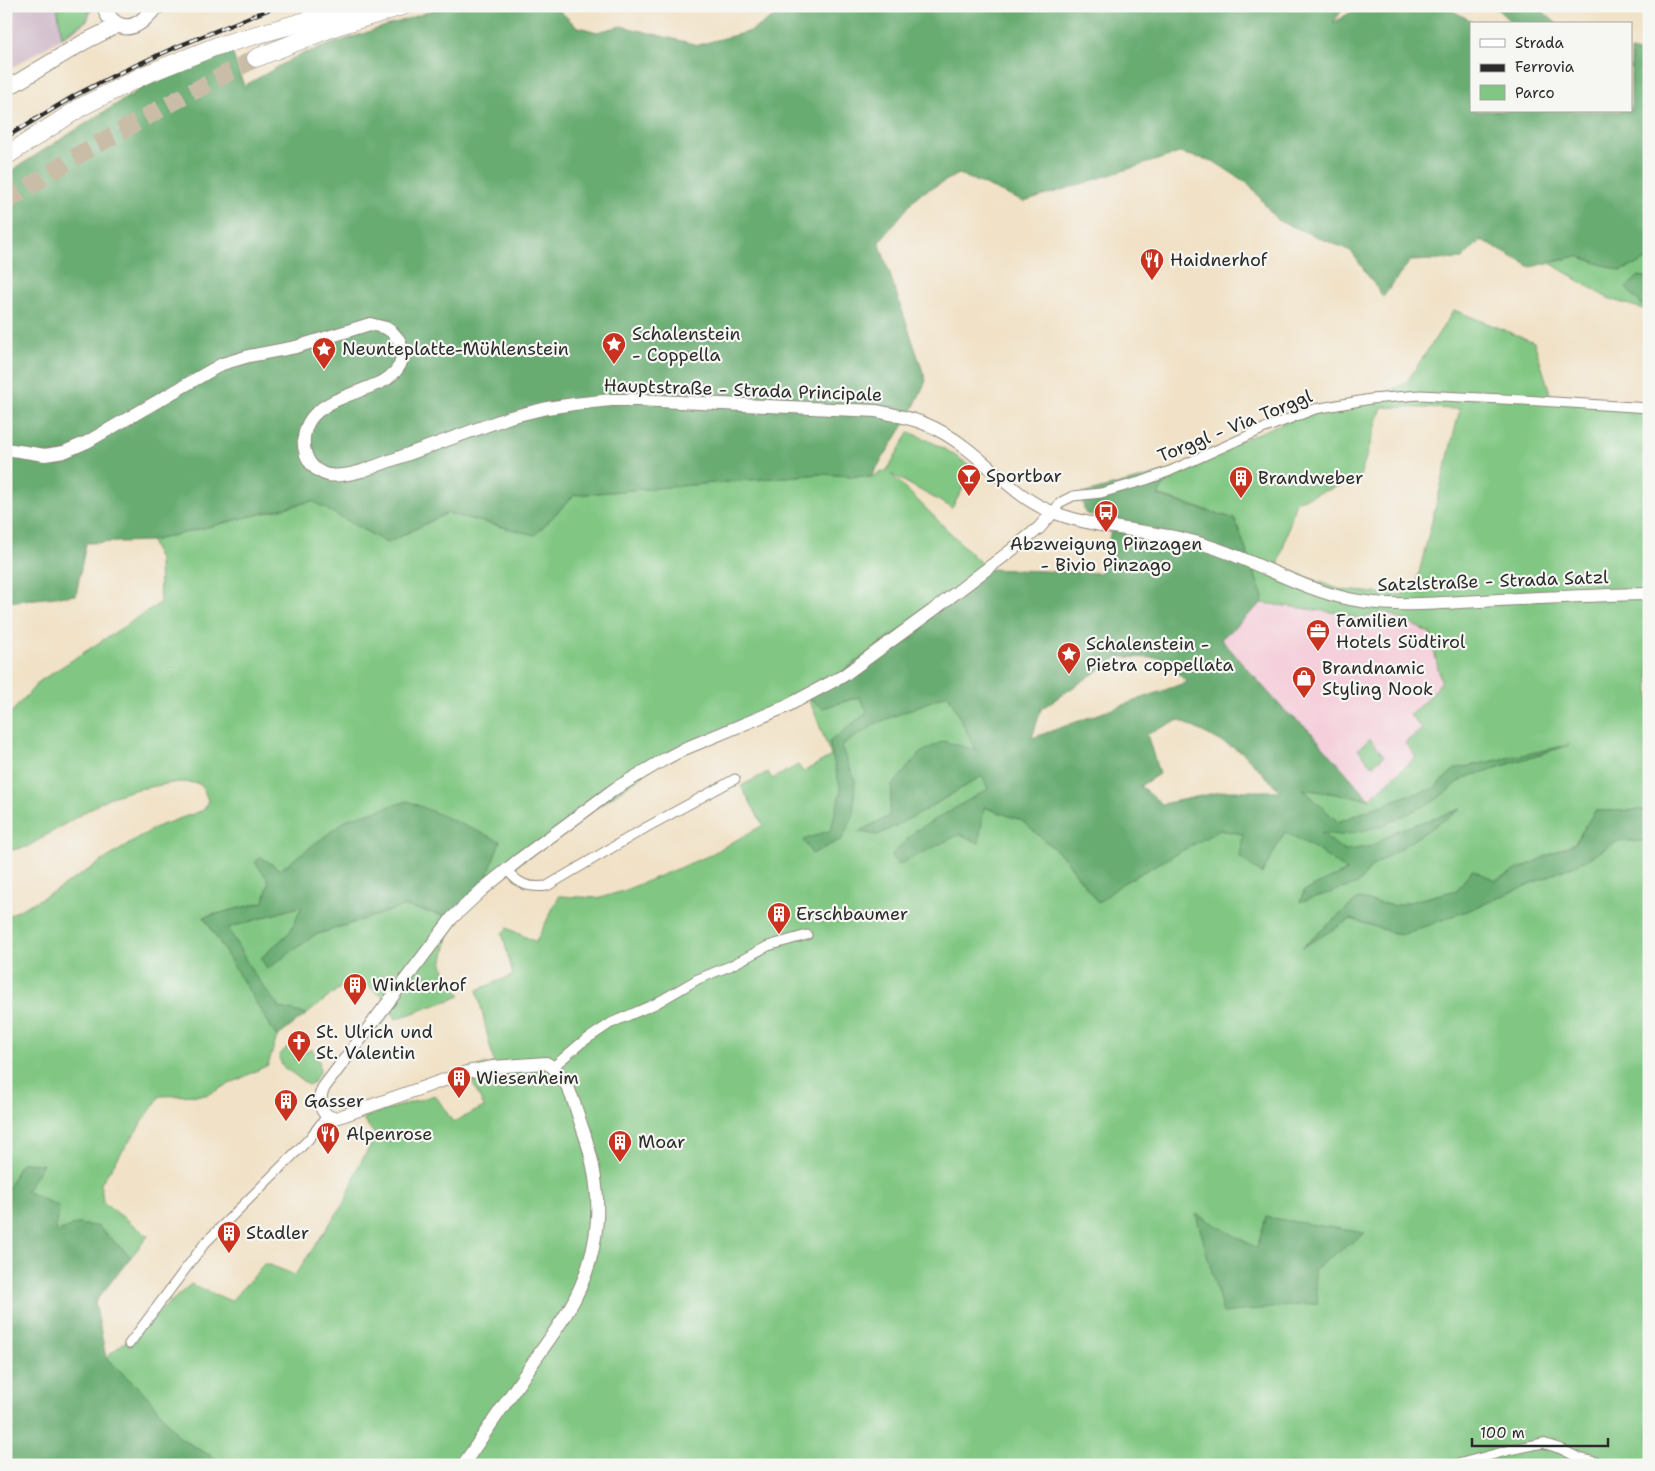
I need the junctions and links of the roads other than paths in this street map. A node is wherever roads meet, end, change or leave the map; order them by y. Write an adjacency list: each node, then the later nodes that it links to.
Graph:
1 (358, 6): 9 (highway)
2 (403, 6): 7 (highway)
3 (105, 9): 5 (main road); 6 (main road)
4 (152, 9): 5 (main road)
5 (118, 25): 6 (main road)
6 (84, 42): 8 (main road)
7 (256, 58)
8 (6, 89)
9 (6, 156)
10 (1649, 408): 12 (street, Torggl - Via Torggl)
11 (6, 449): 12 (street, Hauptstraße - Strada Principale)
12 (1052, 513): 13 (street, Satzlstraße - Strada Satzl); 15 (street)
13 (1649, 594)
14 (734, 779): 15 (street)
15 (507, 870): 18 (street)
16 (807, 935): 17 (street)
17 (553, 1067): 18 (street); 20 (street)
18 (327, 1116): 19 (street)
19 (129, 1344)
20 (463, 1465)
21 (1454, 1465): 22 (street)
22 (1608, 1465)

